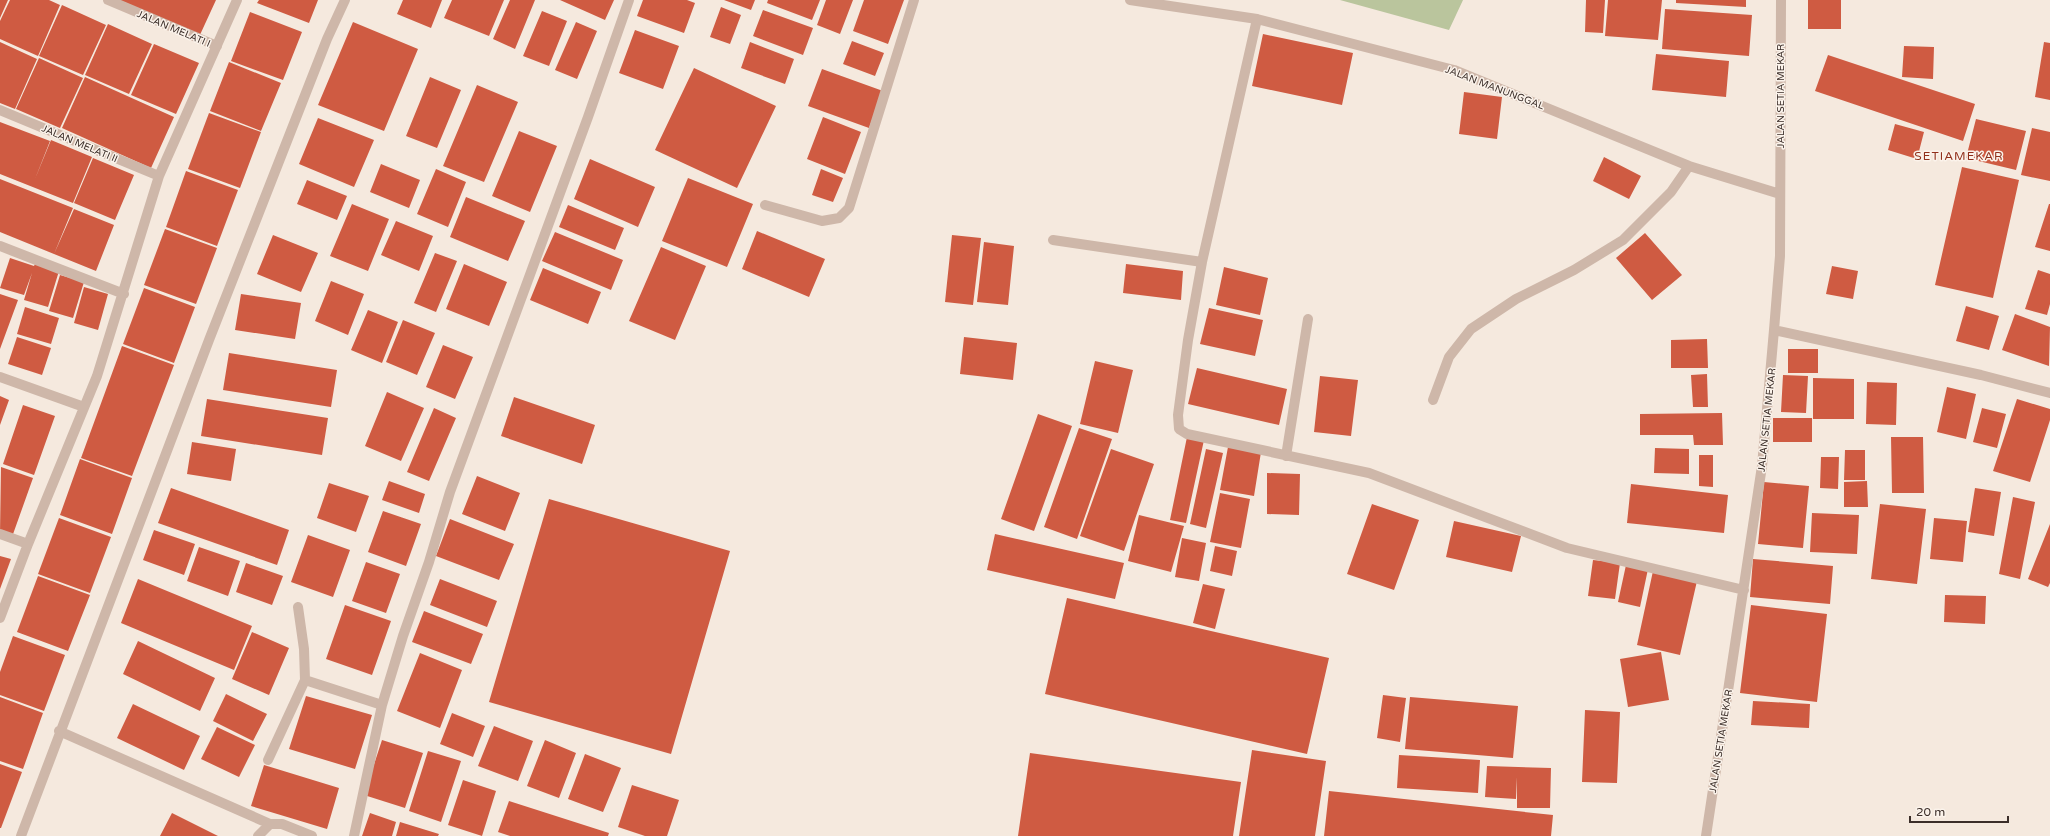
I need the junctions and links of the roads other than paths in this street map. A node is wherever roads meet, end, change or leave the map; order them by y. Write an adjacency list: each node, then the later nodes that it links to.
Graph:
1 (108, 0): 9 (street, JALAN MELATI I)
2 (237, 0): 9 (street)
3 (345, 0): 33 (street)
4 (629, 0): 32 (street)
5 (914, 0): 14 (street)
6 (1130, 0): 8 (street, JALAN MANUNGGAL)
7 (1781, 0): 13 (street, JALAN SETIA MEKAR)
8 (1257, 19): 11 (street, JALAN MANUNGGAL); 17 (street)
9 (217, 46): 12 (street)
10 (0, 110): 12 (street, JALAN MELATI II)
11 (1689, 166): 13 (street, JALAN MANUNGGAL); 23 (street)
12 (159, 176): 18 (street)
13 (1780, 194): 20 (street, JALAN SETIA MEKAR)
14 (765, 205)
15 (1053, 240): 17 (street)
16 (0, 246): 18 (street)
17 (1202, 262): 25 (street)
18 (124, 294): 24 (street)
19 (1308, 319): 25 (street)
20 (1774, 330): 22 (street); 28 (street, JALAN SETIA MEKAR)
21 (0, 377): 24 (street)
22 (2050, 393)
23 (1433, 400)
24 (84, 407): 27 (street)
25 (1286, 456): 28 (street)
26 (0, 534): 27 (street)
27 (28, 544): 30 (street)
28 (1744, 590): 40 (street, JALAN SETIA MEKAR)
29 (298, 607): 31 (street)
30 (0, 618)
31 (305, 680): 32 (street); 34 (street)
32 (382, 705): 39 (street)
33 (60, 731): 35 (street); 36 (street)
34 (268, 760)
35 (270, 824): 37 (street); 38 (street)
36 (21, 836)
37 (258, 836)
38 (312, 836)
39 (354, 836)
40 (1706, 836)

